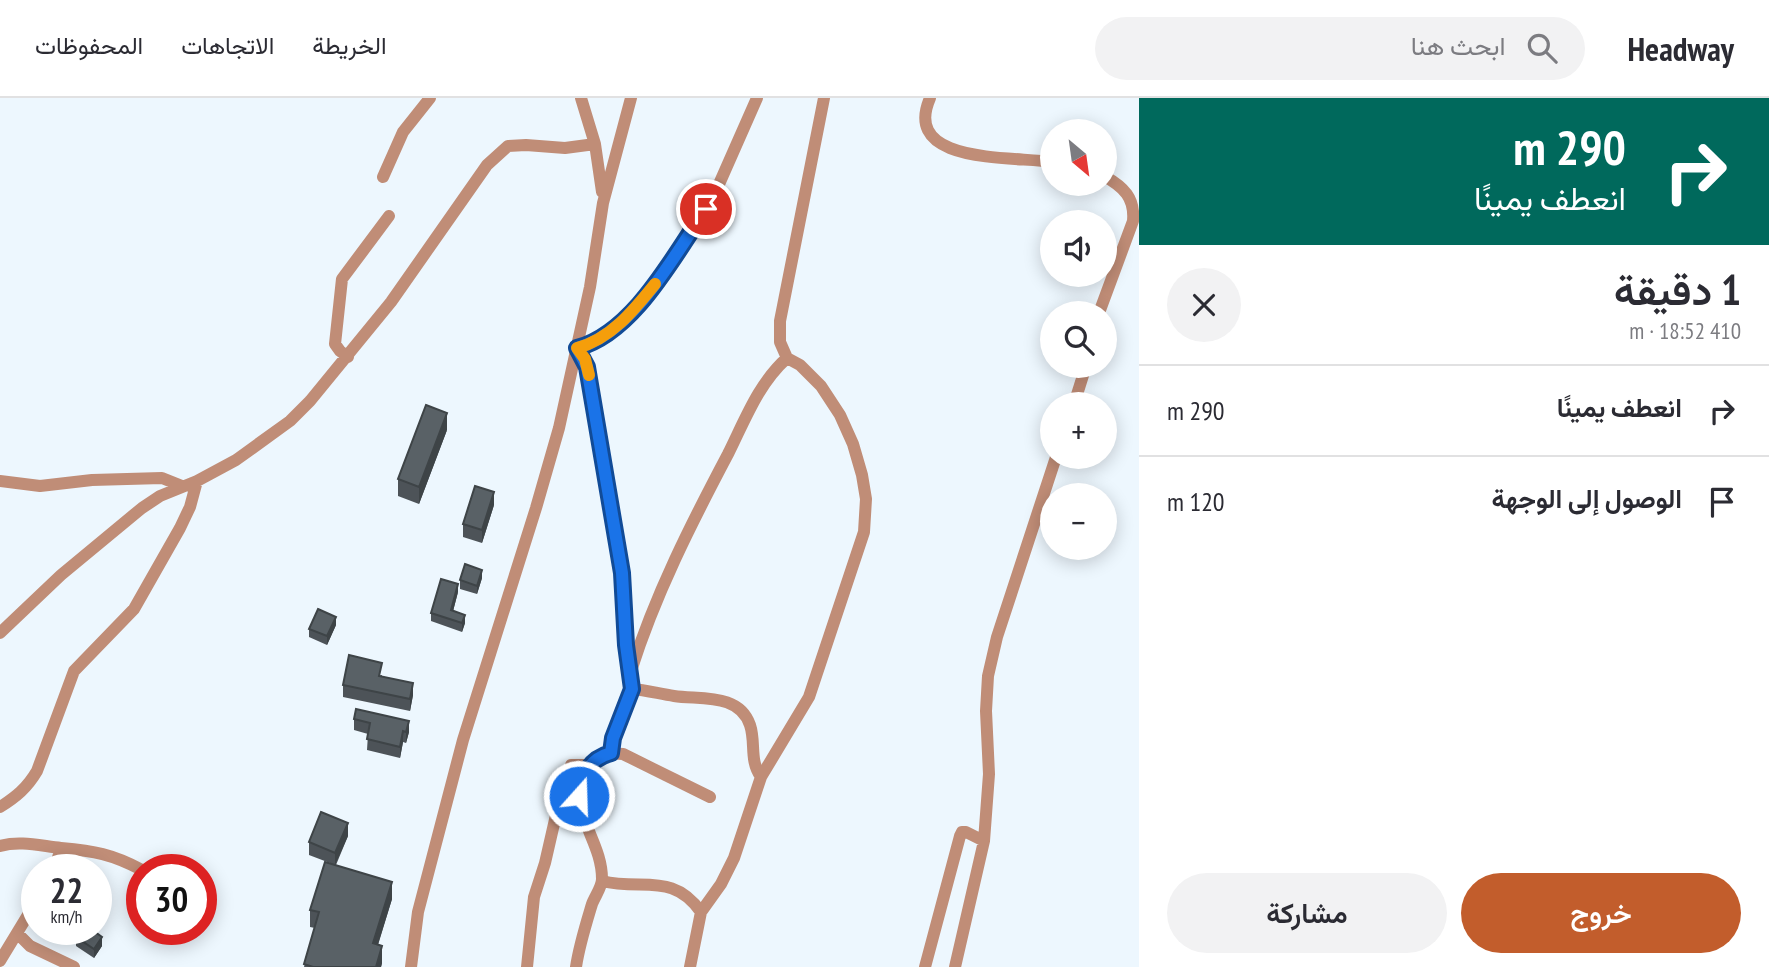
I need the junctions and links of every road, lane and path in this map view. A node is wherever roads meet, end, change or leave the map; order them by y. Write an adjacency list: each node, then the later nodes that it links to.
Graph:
1 (430, 98): 9 (street)
2 (581, 98): 7 (street)
3 (631, 98): 11 (street)
4 (757, 98): 14 (street)
5 (824, 98): 16 (street)
6 (930, 98): 8 (street)
7 (595, 144): 11 (street); 15 (street)
8 (1040, 161)
9 (383, 177)
10 (1117, 185): 13 (street)
11 (603, 203): 14 (street)
12 (389, 216): 15 (street)
13 (1103, 301)
14 (577, 348): 22 (street); 40 (street)
15 (348, 357): 19 (street)
16 (787, 358): 22 (street); 26 (street)
17 (1052, 469): 29 (street)
18 (0, 481): 20 (street)
19 (197, 481): 20 (street); 28 (street)
20 (181, 486): 21 (street)
21 (0, 633)
22 (630, 674): 23 (street)
23 (632, 689): 24 (street); 26 (street)
24 (611, 753): 25 (street); 27 (street)
25 (589, 765): 34 (street); 41 (street)
26 (761, 777): 35 (street)
27 (710, 797)
28 (0, 807)
29 (984, 841): 44 (street); 45 (street)
30 (0, 846): 31 (street)
31 (61, 848): 32 (street); 33 (street)
32 (59, 854)
33 (126, 862)
34 (602, 881): 35 (street); 42 (street)
35 (701, 912): 43 (street)
36 (21, 929): 37 (street)
37 (18, 934): 38 (street); 39 (street)
38 (0, 961)
39 (74, 967)
40 (411, 967)
41 (527, 967)
42 (576, 967)
43 (690, 967)
44 (925, 967)
45 (954, 967)

